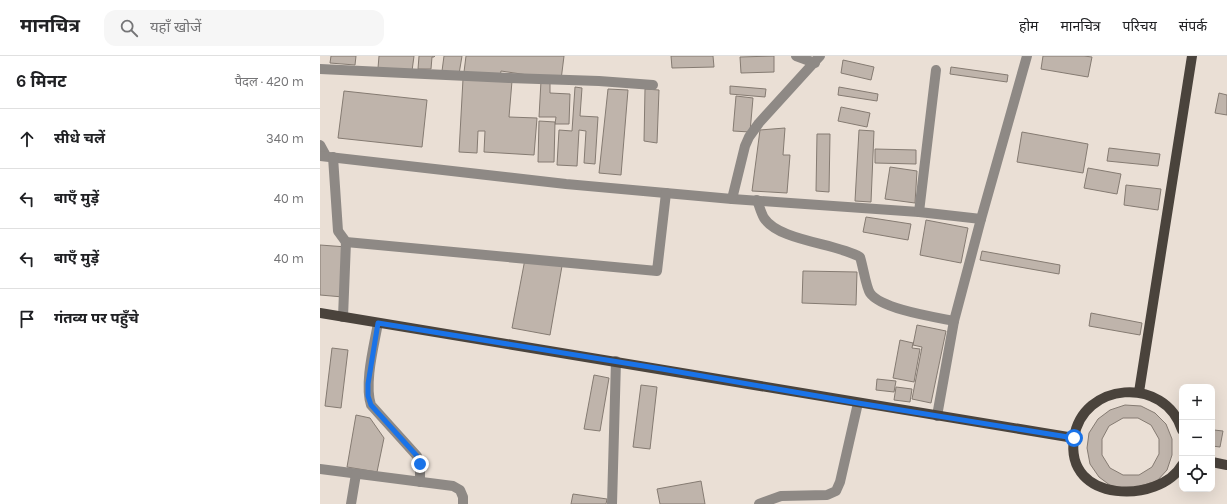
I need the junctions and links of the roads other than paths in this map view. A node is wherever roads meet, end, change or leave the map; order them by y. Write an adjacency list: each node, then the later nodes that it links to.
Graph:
1 (796, 56): 4 (street)
2 (1028, 56): 14 (street)
3 (1192, 56): 21 (main road)
4 (818, 59): 11 (street)
5 (320, 68): 7 (street)
6 (936, 70): 13 (street)
7 (653, 85)
8 (320, 144): 9 (street)
9 (326, 156): 10 (street); 15 (street)
10 (666, 193): 11 (street); 15 (street)
11 (732, 199): 12 (street)
12 (757, 200): 13 (street); 18 (street)
13 (919, 212): 14 (street)
14 (981, 219): 18 (street)
15 (346, 242): 17 (street)
16 (320, 312): 17 (main road)
17 (343, 316): 19 (main road)
18 (954, 321): 23 (street)
19 (378, 323): 20 (main road); 31 (street)
20 (616, 361): 22 (main road); 36 (street)
21 (1139, 392): 24 (main road); 25 (main road)
22 (858, 403): 23 (main road); 37 (street)
23 (937, 416): 25 (main road)
24 (1179, 422)
25 (1074, 438): 33 (main road)
26 (1215, 463): 27 (main road)
27 (1227, 465)
28 (320, 469): 30 (street)
29 (1179, 473): 32 (main road)
30 (356, 474): 31 (street); 34 (street)
31 (420, 482): 35 (street)
32 (1155, 497)
33 (1116, 501)
34 (351, 504)
35 (463, 504)
36 (612, 504)
37 (759, 504)

